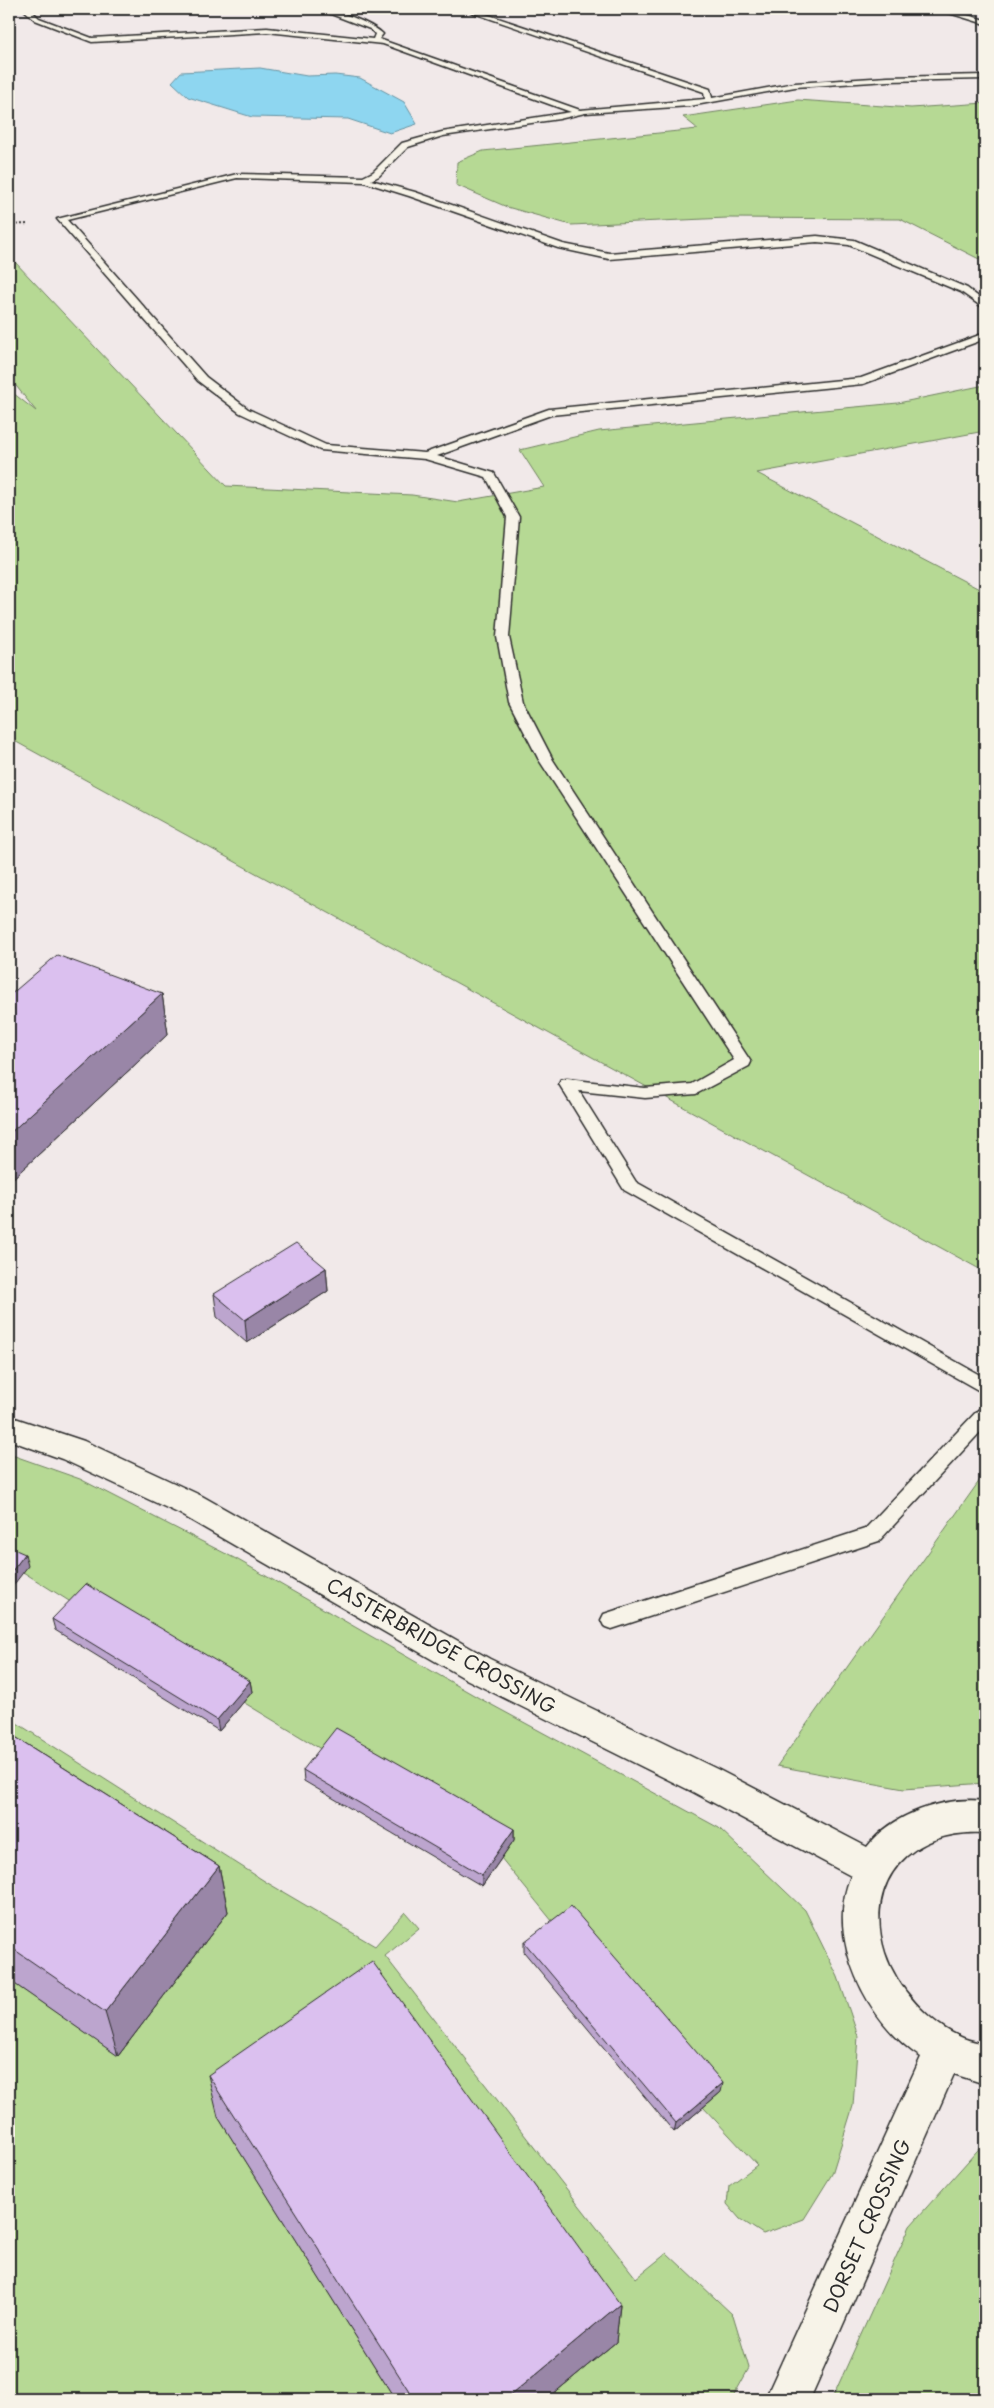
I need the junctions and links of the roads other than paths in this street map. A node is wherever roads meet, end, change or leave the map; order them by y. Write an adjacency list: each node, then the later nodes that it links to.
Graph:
1 (26, 9): 6 (lane)
2 (321, 9): 6 (lane)
3 (465, 9): 8 (lane)
4 (939, 9): 5 (lane)
5 (985, 22)
6 (374, 41): 9 (lane)
7 (985, 77): 8 (lane)
8 (709, 100): 9 (lane)
9 (578, 112): 10 (lane)
10 (364, 180): 11 (lane); 13 (lane)
11 (985, 306)
12 (985, 336): 13 (lane)
13 (426, 456): 14 (lane)
14 (985, 1387)
15 (985, 1415): 17 (lane)
16 (9, 1428): 19 (street, CASTERBRIDGE CROSSING)
17 (612, 1620)
18 (985, 1817): 19 (street)
19 (872, 1869): 20 (street)
20 (945, 2050): 21 (street); 22 (street, DORSET CROSSING)
21 (985, 2064)
22 (787, 2399)

